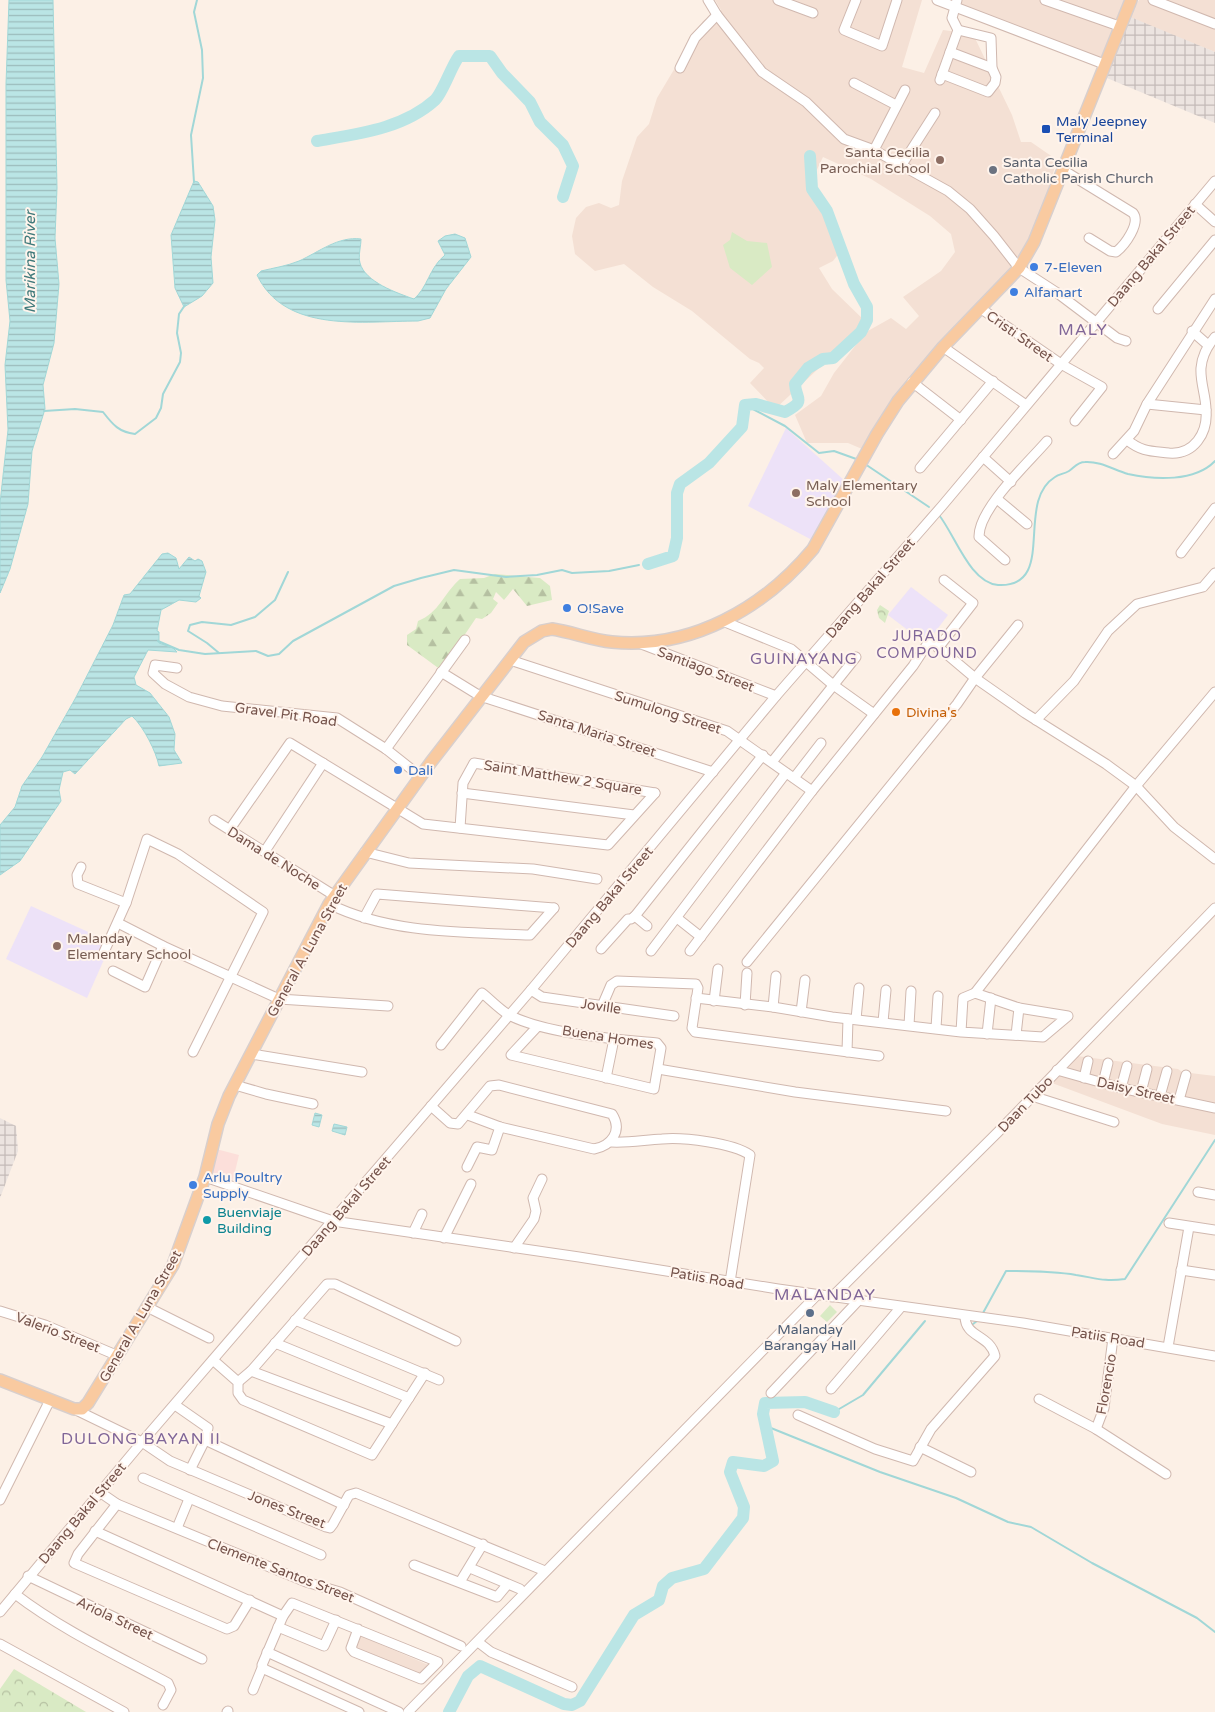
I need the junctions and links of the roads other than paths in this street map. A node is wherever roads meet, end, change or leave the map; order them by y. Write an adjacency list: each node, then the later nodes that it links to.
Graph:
1 (708, 0): 12 (street)
2 (778, 0): 10 (street)
3 (856, 0): 4 (street)
4 (897, 0)
5 (937, 0): 9 (street)
6 (1046, 0): 14 (street)
7 (1131, 0): 14 (main road, General A. Luna Street)
8 (1153, 0): 13 (street)
9 (956, 3): 15 (street); 17 (street)
10 (798, 4): 11 (street)
11 (812, 13)
12 (717, 15): 18 (street); 24 (street)
13 (1215, 24)
14 (1119, 26): 17 (main road, General A. Luna Street)
15 (958, 30): 16 (street); 19 (street)
16 (950, 52): 19 (street); 19 (street)
17 (1104, 64): 26 (main road, General A. Luna Street)
18 (680, 68)
19 (992, 68)
20 (854, 83): 22 (street)
21 (905, 90): 22 (street)
22 (896, 105): 24 (street)
23 (935, 114): 25 (street)
24 (874, 150): 25 (street)
25 (901, 166): 32 (street)
26 (1063, 170): 30 (street); 32 (main road, General A. Luna Street)
27 (1215, 180): 28 (street, Daang Bakal Street)
28 (1195, 204): 29 (street); 36 (street, Daang Bakal Street)
29 (1215, 222)
30 (1089, 238)
31 (1215, 240): 35 (street)
32 (1019, 268): 34 (main road, General A. Luna Street); 36 (street)
33 (1215, 299): 37 (street)
34 (980, 308): 41 (main road, General A. Luna Street); 42 (street, Cristi Street)
35 (1158, 309)
36 (1096, 322): 39 (street); 42 (street, Daang Bakal Street)
37 (1192, 331): 40 (street); 45 (street)
38 (1215, 337): 40 (street)
39 (1126, 341)
40 (1208, 345): 47 (street)
41 (943, 347): 43 (main road, General A. Luna Street); 44 (street)
42 (1061, 364): 46 (street, Daang Bakal Street); 49 (street, Cristi Street)
43 (912, 382): 48 (street); 63 (main road, General A. Luna Street)
44 (993, 382): 46 (street); 48 (street)
45 (1147, 404): 47 (street); 50 (street)
46 (1026, 405): 53 (street, Daang Bakal Street)
47 (1206, 410): 50 (street)
48 (961, 420): 54 (street)
49 (1075, 421)
50 (1127, 440): 52 (street)
51 (1047, 441): 55 (street)
52 (1113, 454)
53 (982, 457): 55 (street); 70 (street, Daang Bakal Street)
54 (920, 468)
55 (1012, 482): 56 (street)
56 (997, 499): 58 (street); 60 (street)
57 (1215, 508): 59 (street)
58 (1027, 524)
59 (1182, 553)
60 (1005, 560)
61 (1215, 573): 79 (street)
62 (944, 580): 67 (street)
63 (725, 622): 66 (main road, General A. Luna Street); 70 (street)
64 (1018, 625): 73 (street)
65 (465, 640): 72 (street)
66 (636, 642): 69 (main road, General A. Luna Street); 77 (street, Santiago Street)
67 (938, 648): 73 (street); 78 (street)
68 (856, 657): 74 (street)
69 (510, 660): 76 (main road, General A. Luna Street); 80 (street, Sumulong Street)
70 (806, 662): 74 (street); 77 (street, Daang Bakal Street)
71 (177, 668): 82 (street, Gravel Pit Road)
72 (442, 672): 76 (street, Santa Maria Street); 82 (street)
73 (975, 678): 79 (street); 116 (street)
74 (832, 684): 78 (street); 84 (street)
75 (1215, 692): 89 (street)
76 (480, 696): 86 (street, Santa Maria Street); 87 (main road, General A. Luna Street)
77 (776, 696): 80 (street, Daang Bakal Street)
78 (874, 714): 90 (street)
79 (1036, 720): 89 (street)
80 (741, 738): 83 (street, Sumulong Street); 86 (street, Daang Bakal Street)
81 (821, 742): 88 (street)
82 (386, 750): 87 (street, Gravel Pit Road)
83 (763, 755): 84 (street, Sumulong Street); 105 (street)
84 (772, 762): 88 (street, Sumulong Street)
85 (323, 764): 92 (street, Saint Matthew 2 Square); 96 (street, Saint Matthew 2 Square); 97 (street)
86 (713, 772): 124 (street, Daang Bakal Street)
87 (420, 776): 92 (main road, General A. Luna Street)
88 (790, 776): 90 (street, Sumulong Street); 107 (street)
89 (1136, 786): 99 (street); 127 (street)
90 (812, 791): 110 (street)
91 (462, 793): 93 (street, Saint Matthew 2 Square); 93 (street, Saint Matthew 2 Square); 95 (street, Saint Matthew 2 Square)
92 (397, 808): 95 (street, Saint Matthew 2 Square); 98 (main road, General A. Luna Street)
93 (634, 815): 95 (street, Saint Matthew 2 Square)
94 (214, 820): 96 (street, Dama de Noche)
95 (460, 828)
96 (230, 829): 97 (street, Dama de Noche)
97 (265, 851): 102 (street, Dama de Noche)
98 (364, 852): 101 (street); 102 (main road, General A. Luna Street)
99 (1215, 859)
100 (81, 867): 103 (street)
101 (597, 879)
102 (332, 900): 106 (street, Dama de Noche); 131 (main road, General A. Luna Street)
103 (126, 903): 108 (street); 121 (street)
104 (1215, 908): 160 (street, Daan Tubo)
105 (635, 916): 109 (street); 112 (street)
106 (364, 918): 106 (street, Dama de Noche)
107 (677, 918): 110 (street); 114 (street)
108 (118, 923): 111 (street); 115 (street)
109 (647, 926)
110 (701, 937): 113 (street)
111 (163, 946): 118 (street); 121 (street)
112 (601, 949)
113 (690, 950)
114 (651, 951)
115 (104, 952)
116 (747, 962)
117 (718, 969): 132 (street)
118 (113, 971)
119 (747, 973): 133 (street)
120 (776, 976): 136 (street)
121 (231, 978): 131 (street); 151 (street)
122 (805, 980): 138 (street)
123 (859, 988): 141 (street)
124 (531, 990): 135 (street, Joville); 139 (street, Daang Bakal Street)
125 (886, 990): 142 (street)
126 (911, 991): 143 (street)
127 (975, 993): 130 (street); 146 (street)
128 (938, 996): 145 (street)
129 (696, 998): 132 (street); 135 (street); 152 (street)
130 (991, 998): 137 (street); 147 (street)
131 (279, 999): 134 (street); 153 (main road, General A. Luna Street)
132 (714, 1001): 133 (street)
133 (745, 1005): 136 (street)
134 (388, 1006)
135 (602, 1006): 140 (street, Joville)
136 (773, 1007): 138 (street)
137 (1019, 1008): 148 (street); 148 (street)
138 (801, 1012): 141 (street)
139 (510, 1015): 144 (street, Buena Homes); 150 (street, Buena Homes); 174 (street, Daang Bakal Street)
140 (674, 1016)
141 (852, 1019): 142 (street); 152 (street)
142 (883, 1022): 143 (street)
143 (909, 1025): 145 (street)
144 (538, 1026): 149 (street, Buena Homes); 164 (street)
145 (936, 1028): 146 (street)
146 (961, 1032): 147 (street)
147 (987, 1034): 148 (street)
148 (1016, 1035)
149 (614, 1039): 158 (street, Buena Homes); 164 (street)
150 (441, 1045)
151 (193, 1052)
152 (847, 1052): 154 (street)
153 (252, 1054): 162 (street); 167 (main road, General A. Luna Street)
154 (879, 1056)
155 (1088, 1061): 165 (street)
156 (1108, 1064): 166 (street)
157 (1127, 1066): 168 (street)
158 (658, 1068): 164 (street, Buena Homes); 176 (street)
159 (1147, 1068): 169 (street)
160 (1057, 1070): 165 (street, Daisy Street); 170 (street, Daan Tubo)
161 (1167, 1071): 171 (street)
162 (362, 1072)
163 (1186, 1075): 172 (street)
164 (606, 1078)
165 (1084, 1078): 166 (street, Daisy Street)
166 (1103, 1083): 168 (street, Daisy Street)
167 (235, 1084): 173 (street); 182 (main road, General A. Luna Street)
168 (1122, 1088): 169 (street, Daisy Street)
169 (1141, 1092): 171 (street, Daisy Street)
170 (1032, 1096): 178 (street); 199 (street, Daan Tubo)
171 (1160, 1096): 172 (street, Daisy Street)
172 (1179, 1100): 175 (street, Daisy Street)
173 (313, 1104)
174 (431, 1106): 177 (street); 188 (street, Daang Bakal Street)
175 (1215, 1108)
176 (946, 1111)
177 (468, 1115): 179 (street); 180 (street)
178 (1114, 1122)
179 (500, 1127): 180 (street); 181 (street)
180 (611, 1142): 197 (street)
181 (467, 1167)
182 (205, 1177): 188 (street, Patiis Road); 201 (main road, General A. Luna Street)
183 (542, 1179): 194 (street)
184 (471, 1184): 193 (street)
185 (1198, 1192): 186 (street)
186 (1215, 1195)
187 (422, 1214): 192 (street)
188 (333, 1221): 192 (street, Patiis Road); 213 (street, Daang Bakal Street)
189 (1169, 1223): 190 (street)
190 (1189, 1227): 191 (street); 195 (street)
191 (1215, 1230)
192 (413, 1233): 193 (street, Patiis Road)
193 (444, 1238): 194 (street, Patiis Road)
194 (514, 1248): 197 (street, Patiis Road)
195 (1181, 1270): 196 (street); 210 (street)
196 (1215, 1275)
197 (730, 1282): 198 (street, Patiis Road)
198 (817, 1295): 199 (street, Patiis Road); 247 (street)
199 (832, 1297): 200 (street, Patiis Road)
200 (858, 1301): 202 (street, Patiis Road); 220 (street)
201 (147, 1307): 206 (street); 211 (main road, General A. Luna Street)
202 (902, 1307): 204 (street, Patiis Road); 219 (street)
203 (0, 1311): 211 (street, Valerio Street)
204 (965, 1316): 207 (street, Patiis Road); 231 (street)
205 (295, 1320): 208 (street); 209 (street); 215 (street)
206 (209, 1338)
207 (1113, 1338): 210 (street, Patiis Road); 228 (street, Florencio)
208 (456, 1341)
209 (276, 1343): 214 (street); 221 (street)
210 (1168, 1347): 212 (street, Patiis Road)
211 (116, 1355): 225 (main road, General A. Luna Street)
212 (1215, 1356)
213 (213, 1360): 218 (street); 224 (street, Daang Bakal Street)
214 (251, 1371): 218 (street); 227 (street)
215 (425, 1373): 217 (street); 221 (street)
216 (0, 1380): 223 (main road)
217 (439, 1380)
218 (238, 1382): 227 (street)
219 (831, 1389)
220 (771, 1393)
221 (409, 1398): 227 (street)
222 (1039, 1399): 228 (street)
223 (50, 1400): 225 (main road); 238 (street)
224 (175, 1404): 229 (street); 230 (street, Daang Bakal Street)
225 (74, 1409): 230 (street, Jones Street)
226 (798, 1415): 231 (street)
227 (392, 1424)
228 (1096, 1429): 234 (street)
229 (205, 1440): 232 (street); 240 (street)
230 (142, 1442): 232 (street, Jones Street); 236 (street, Daang Bakal Street)
231 (920, 1447): 233 (street)
232 (190, 1470): 240 (street, Jones Street)
233 (971, 1472)
234 (1166, 1474)
235 (143, 1478): 237 (street)
236 (101, 1493): 239 (street, Clemente Santos Street); 248 (street, Daang Bakal Street)
237 (189, 1499): 241 (street); 244 (street)
238 (0, 1500)
239 (118, 1504): 241 (street, Clemente Santos Street); 242 (street)
240 (344, 1505): 243 (street, Jones Street)
241 (177, 1528): 261 (street, Clemente Santos Street)
242 (95, 1531): 253 (street); 253 (street)
243 (483, 1544): 246 (street); 247 (street, Jones Street)
244 (321, 1555)
245 (414, 1565): 249 (street)
246 (470, 1568): 249 (street); 250 (street)
247 (545, 1571): 259 (street)
248 (28, 1576): 252 (street, Daang Bakal Street); 263 (street, Ariola Street)
249 (460, 1582): 250 (street)
250 (507, 1585): 251 (street)
251 (520, 1589)
252 (15, 1594): 254 (street, Daang Bakal Street); 269 (street)
253 (250, 1600): 255 (street)
254 (0, 1612)
255 (283, 1616): 256 (street); 257 (street)
256 (336, 1620): 257 (street); 258 (street)
257 (278, 1627): 262 (street)
258 (358, 1629): 264 (street); 264 (street)
259 (478, 1642): 267 (street); 273 (street)
260 (0, 1644): 270 (street)
261 (462, 1646)
262 (267, 1652): 266 (street); 272 (street)
263 (202, 1659)
264 (438, 1662): 265 (street)
265 (448, 1666)
266 (262, 1668): 268 (street); 271 (street)
267 (572, 1687)
268 (252, 1690)
269 (163, 1705)
270 (124, 1712)
271 (359, 1712)
272 (399, 1712)
273 (408, 1712)

